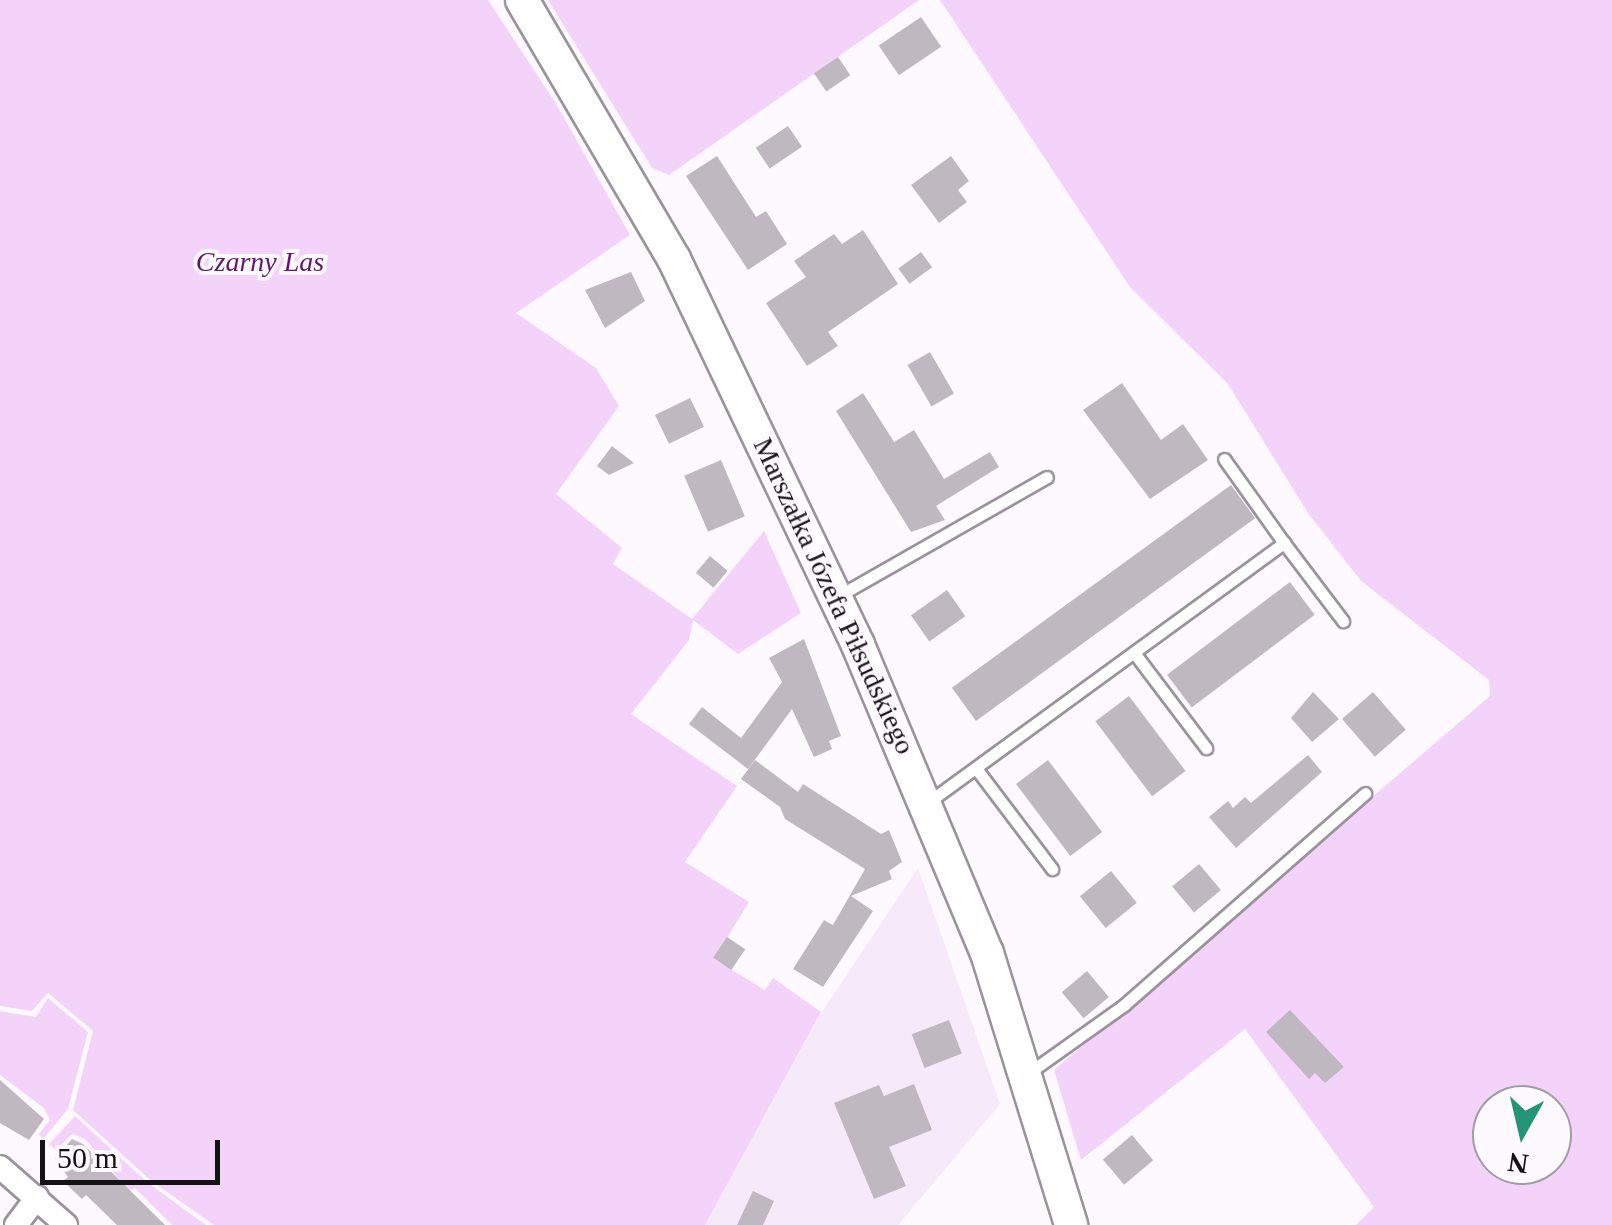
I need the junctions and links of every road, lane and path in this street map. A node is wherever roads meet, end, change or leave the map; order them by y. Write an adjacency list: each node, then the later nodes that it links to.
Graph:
1 (522, 0): 5 (street, Marszałka Józefa Piłsudskiego)
2 (1224, 459): 4 (lane)
3 (1047, 477): 5 (lane)
4 (1284, 543): 6 (lane); 7 (lane)
5 (836, 597): 11 (street, Marszałka Józefa Piłsudskiego)
6 (1343, 621)
7 (1135, 654): 8 (lane); 9 (lane)
8 (1206, 748)
9 (978, 771): 11 (lane); 12 (lane)
10 (1365, 794): 13 (lane)
11 (927, 803): 13 (street, Marszałka Józefa Piłsudskiego)
12 (1052, 869)
13 (1026, 1074): 18 (street, Marszałka Józefa Piłsudskiego)
14 (0, 1168): 15 (street)
15 (37, 1198): 16 (street); 17 (street)
16 (16, 1225)
17 (66, 1225)
18 (1071, 1225)

